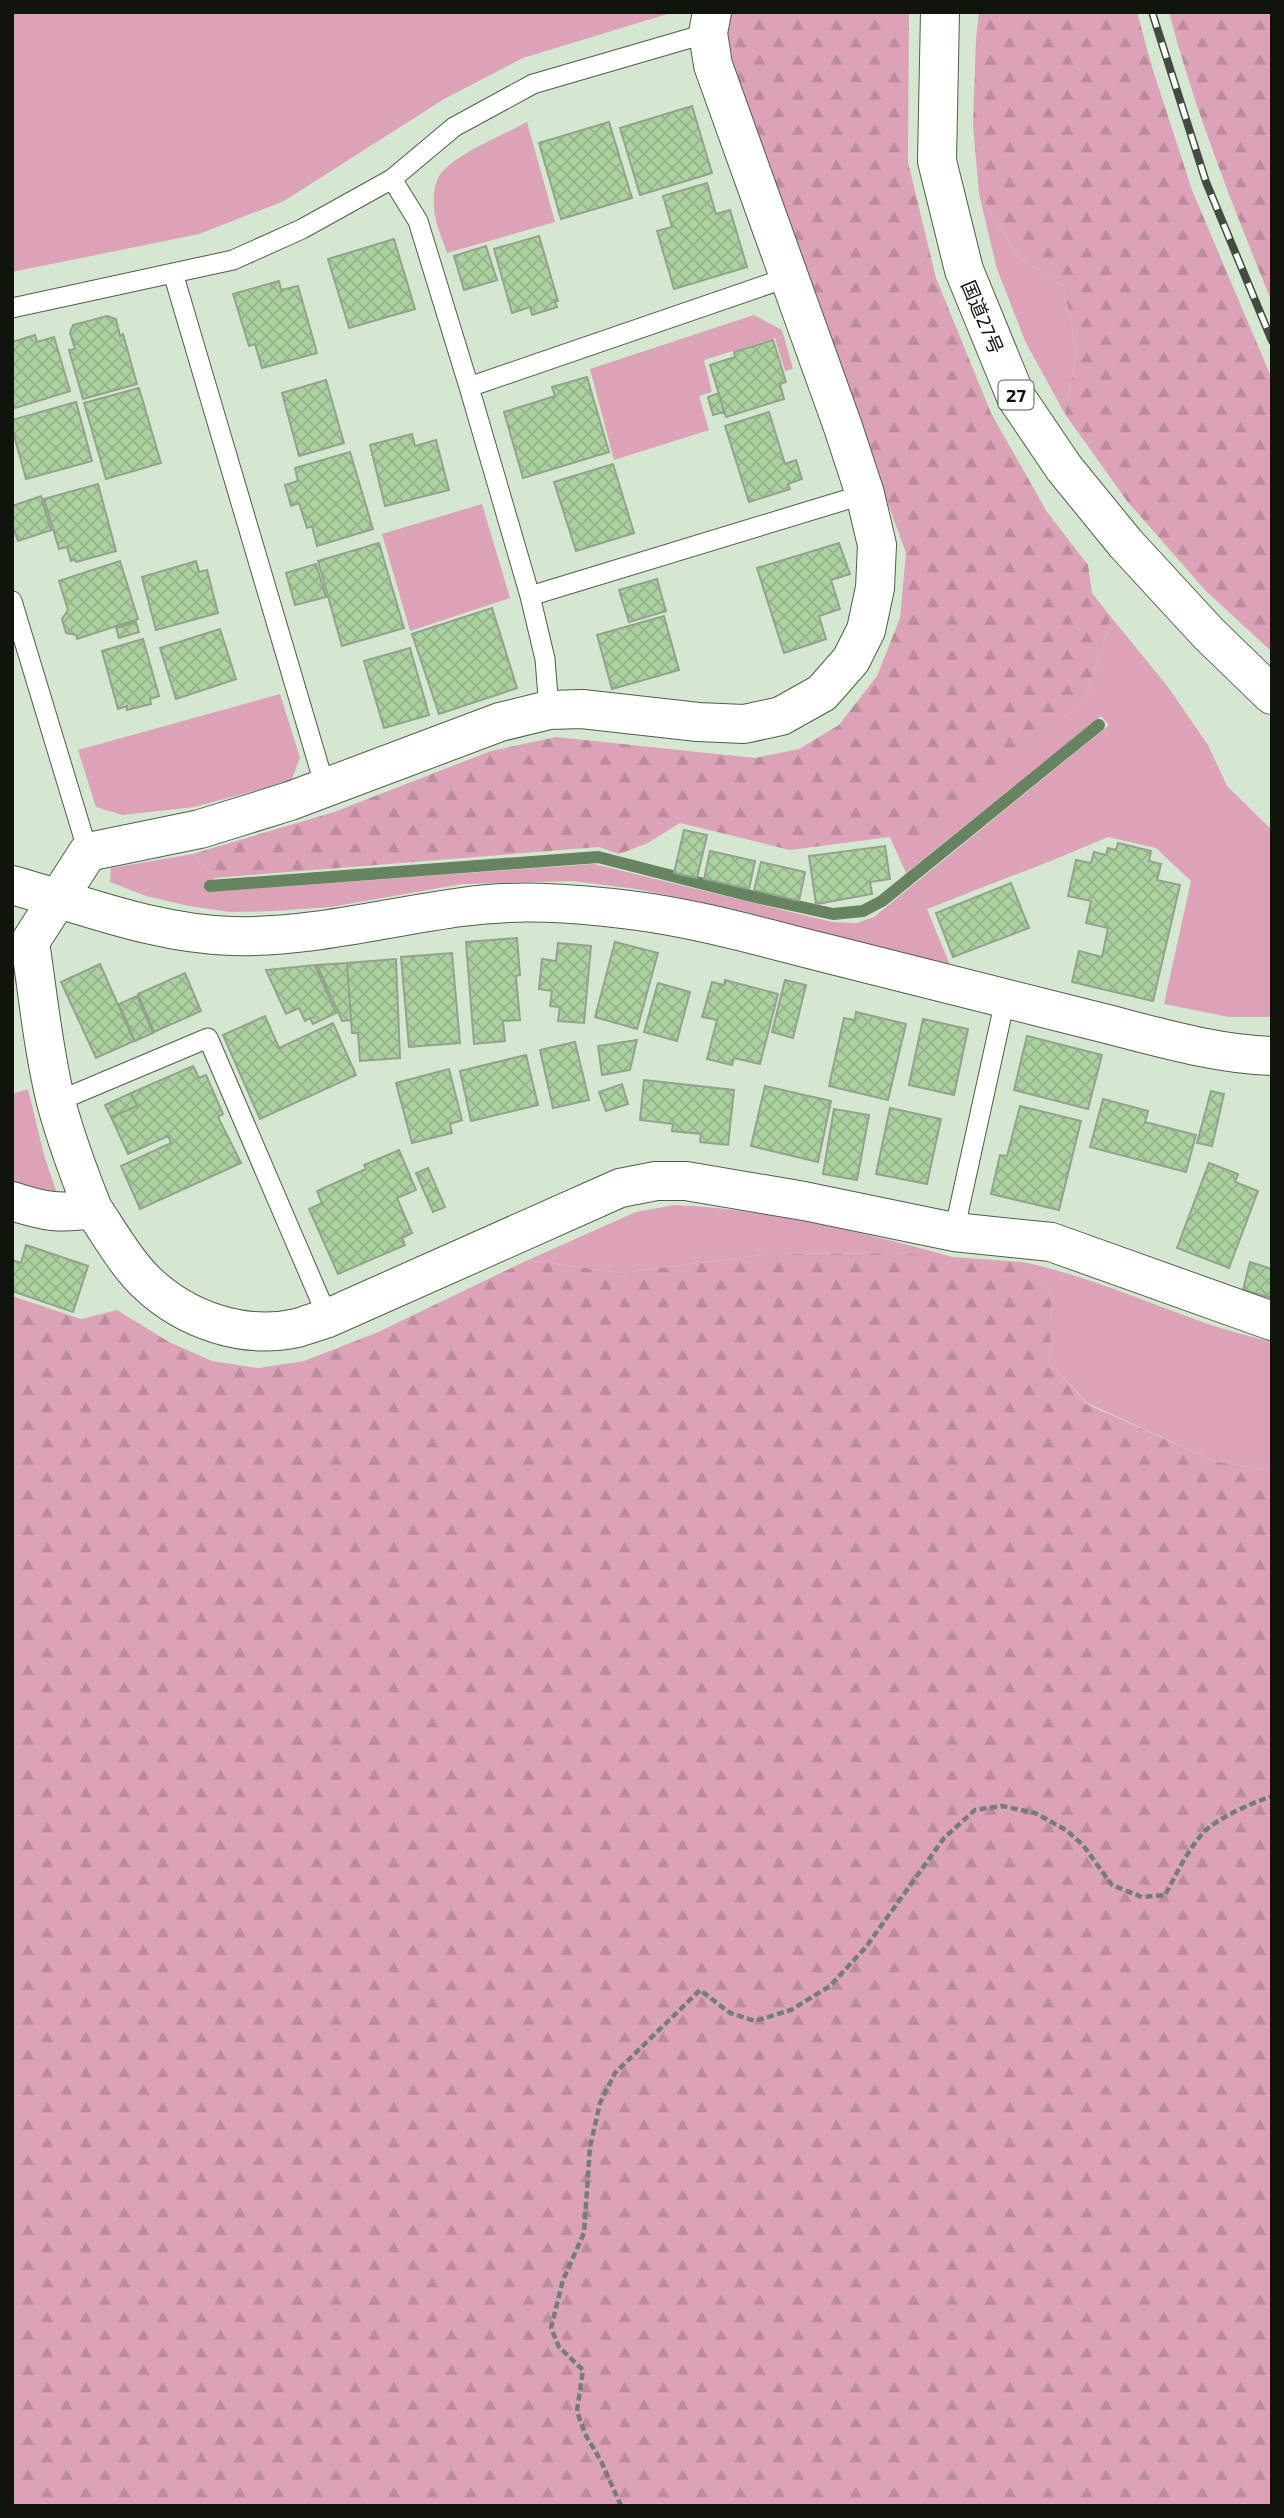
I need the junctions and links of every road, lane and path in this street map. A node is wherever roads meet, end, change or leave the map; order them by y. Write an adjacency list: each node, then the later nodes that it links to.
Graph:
1 (940, 12): 11 (main road, 国道27号 / 27)
2 (710, 23): 3 (lane); 5 (main road)
3 (392, 178): 4 (lane); 7 (lane)
4 (173, 273): 6 (lane); 13 (lane)
5 (789, 277): 7 (lane); 8 (main road)
6 (12, 308)
7 (469, 387): 9 (lane)
8 (865, 495): 9 (lane); 12 (main road)
9 (530, 596): 12 (lane)
10 (12, 601): 14 (lane)
11 (1272, 695)
12 (549, 710): 13 (main road)
13 (325, 787): 14 (main road)
14 (89, 852): 16 (main road)
15 (12, 885): 16 (main road)
16 (57, 898): 17 (main road); 19 (main road)
17 (1005, 1000): 18 (main road); 22 (lane)
18 (1272, 1056)
19 (56, 1102): 21 (main road); 23 (lane)
20 (12, 1201): 21 (main road)
21 (93, 1209): 23 (main road)
22 (954, 1231): 23 (main road); 24 (main road)
23 (328, 1318)
24 (1272, 1321)
25 (1272, 1796): 26 (path)
26 (621, 2506)

